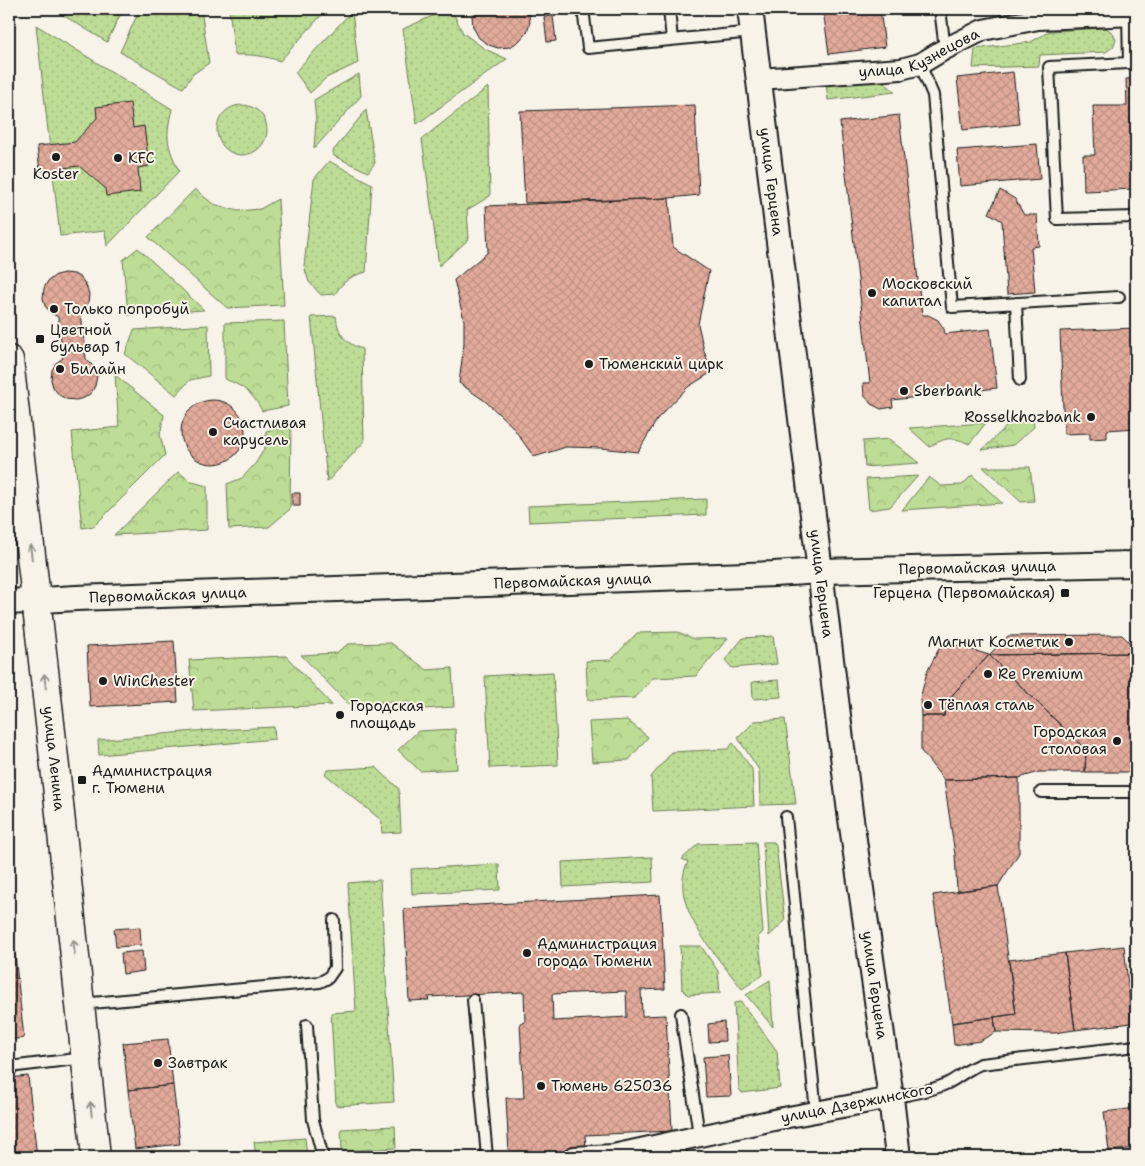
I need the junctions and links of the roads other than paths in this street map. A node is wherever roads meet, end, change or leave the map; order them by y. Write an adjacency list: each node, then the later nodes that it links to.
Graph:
1 (583, 9): 7 (lane)
2 (669, 9): 7 (lane)
3 (750, 9): 6 (street, улица Герцена)
4 (940, 9): 8 (lane)
5 (1132, 15): 8 (street, улица Кузнецова); 11 (lane)
6 (753, 32): 7 (lane); 10 (street, улица Герцена)
7 (672, 40)
8 (945, 49): 9 (street, улица Кузнецова)
9 (920, 64): 10 (street, улица Кузнецова); 13 (lane)
10 (759, 79): 17 (street, улица Герцена)
11 (1136, 217)
12 (1119, 297): 13 (lane)
13 (1016, 303): 15 (lane)
14 (9, 360): 18 (main road, улица Ленина, one-way to 14)
15 (1020, 380)
16 (1136, 564): 17 (street, Первомайская улица)
17 (820, 571): 18 (street, Первомайская улица); 31 (street, улица Герцена)
18 (36, 600): 19 (street, Первомайская улица); 25 (main road, улица Ленина, one-way to 18)
19 (9, 602)
20 (1041, 792): 21 (lane)
21 (1136, 792)
22 (786, 817): 32 (lane)
23 (334, 920): 25 (lane)
24 (473, 1000): 37 (lane)
25 (80, 1004): 29 (main road, улица Ленина)
26 (681, 1014): 33 (lane)
27 (307, 1025): 36 (lane)
28 (1136, 1046): 31 (lane, улица Дзержинского)
29 (86, 1058): 30 (lane); 35 (main road, улица Ленина, one-way to 29)
30 (9, 1067)
31 (891, 1098): 32 (street, улица Дзержинского); 39 (street, улица Герцена)
32 (816, 1112): 33 (street, улица Дзержинского)
33 (699, 1135): 34 (street, улица Дзержинского)
34 (680, 1150): 38 (street, улица Дзержинского)
35 (96, 1157)
36 (323, 1157)
37 (486, 1157)
38 (574, 1157)
39 (898, 1157)

